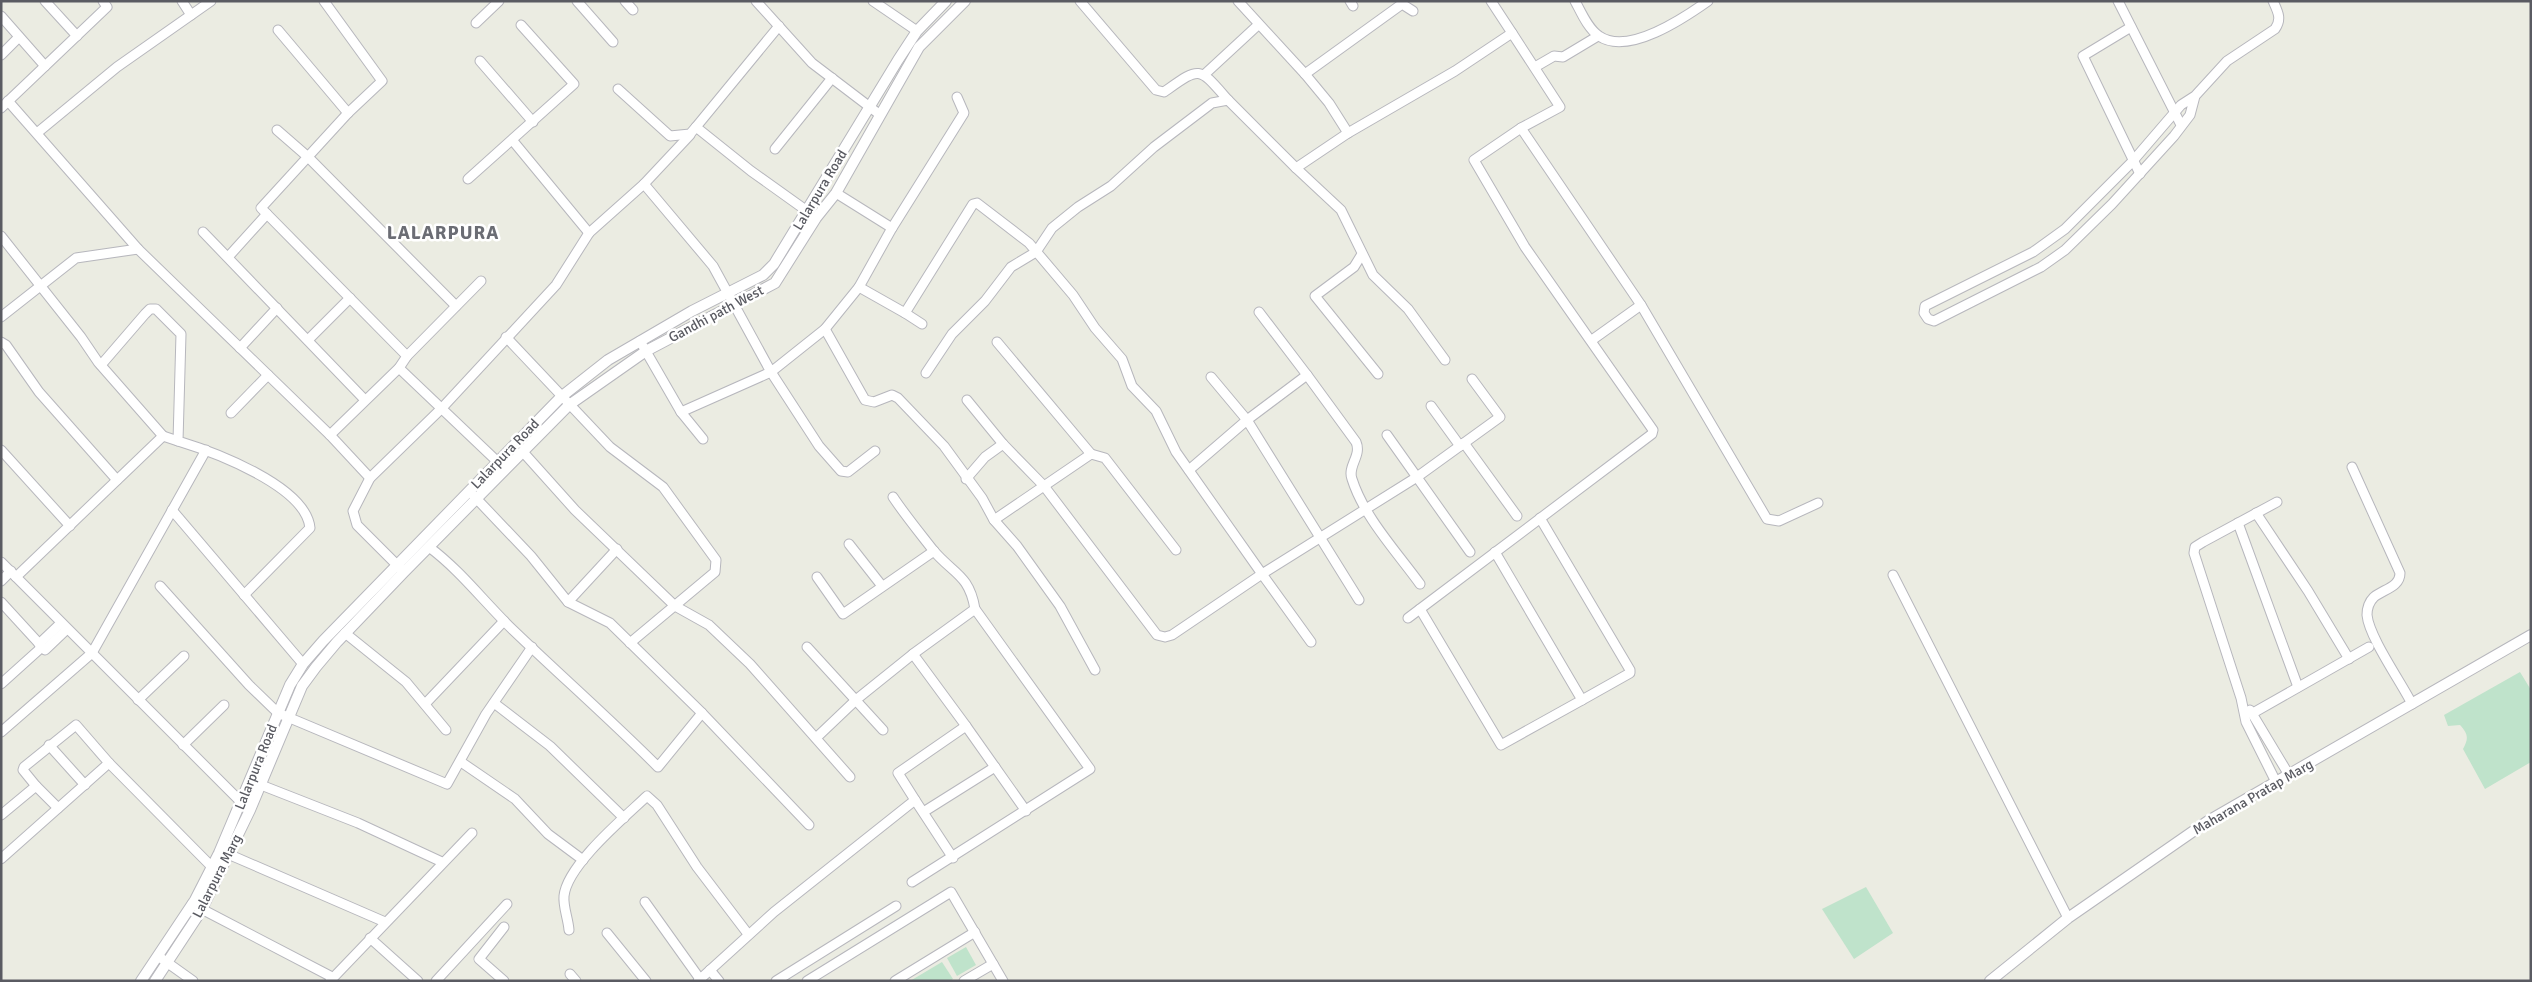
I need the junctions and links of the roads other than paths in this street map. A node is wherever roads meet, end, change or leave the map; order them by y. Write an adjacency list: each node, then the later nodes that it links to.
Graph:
1 (45, 1): 33 (street)
2 (102, 1): 33 (street)
3 (182, 1): 23 (street)
4 (211, 1): 23 (street)
5 (324, 1): 49 (street)
6 (499, 1): 24 (street)
7 (578, 1): 35 (street)
8 (626, 1): 20 (street)
9 (756, 1): 27 (street)
10 (873, 1): 30 (street)
11 (946, 1): 30 (street, Lalarpura Road)
12 (965, 1): 51 (street, Gandhi path West)
13 (1080, 1): 40 (street)
14 (1238, 1): 26 (street)
15 (1491, 1): 31 (street)
16 (1575, 1): 34 (street)
17 (1708, 1): 34 (street)
18 (2118, 1): 28 (street)
19 (2273, 1): 45 (street)
20 (633, 10)
21 (1414, 11): 41 (street)
22 (1, 16): 32 (street)
23 (191, 16): 57 (street)
24 (476, 23)
25 (521, 25): 52 (street)
26 (1258, 25): 40 (street); 41 (street)
27 (779, 26): 42 (street); 56 (street)
28 (2131, 27): 50 (street); 62 (street)
29 (278, 30): 49 (street)
30 (917, 31): 48 (street, Lalarpura Road)
31 (1512, 33): 39 (street); 58 (street)
32 (19, 36): 36 (street); 38 (street)
33 (77, 36): 38 (street)
34 (1598, 36): 39 (street)
35 (613, 42)
36 (1, 55)
37 (480, 61): 52 (street)
38 (45, 66): 47 (street)
39 (1535, 67): 54 (street)
40 (1205, 74): 46 (street)
41 (1305, 74): 58 (street)
42 (832, 78): 48 (street); 60 (street)
43 (618, 89): 56 (street)
44 (957, 96): 73 (street)
45 (2195, 96): 50 (street); 53 (street)
46 (1228, 100): 63 (street); 79 (street)
47 (5, 105): 57 (street)
48 (870, 107): 51 (street); 70 (street, Lalarpura Road)
49 (348, 113): 61 (street)
50 (2174, 113): 53 (street); 62 (street)
51 (879, 114): 67 (street, Gandhi path West)
52 (533, 122): 59 (street)
53 (2181, 125): 64 (street)
54 (1521, 128): 88 (street); 98 (street)
55 (277, 130): 61 (street)
56 (693, 131): 66 (street); 70 (street)
57 (37, 133): 78 (street)
58 (1348, 133): 63 (street)
59 (513, 141): 65 (street); 75 (street)
60 (775, 149)
61 (308, 157): 71 (street); 89 (street)
62 (2132, 162): 64 (street); 68 (street)
63 (1296, 168): 80 (street)
64 (2140, 174): 69 (street)
65 (468, 179)
66 (644, 184): 75 (street); 85 (street)
67 (836, 193): 73 (street); 87 (street, Gandhi path West)
68 (2100, 194): 69 (street); 72 (street)
69 (2112, 204): 77 (street)
70 (807, 211): 85 (street, Lalarpura Road)
71 (267, 214): 81 (street); 86 (street)
72 (2069, 225): 77 (street); 77 (street)
73 (892, 228): 84 (street)
74 (204, 232): 81 (street)
75 (589, 233): 96 (street)
76 (1, 236): 83 (street)
77 (2078, 238)
78 (138, 249): 83 (street); 102 (street)
79 (1036, 252): 92 (street); 109 (street); 138 (street)
80 (1362, 254): 105 (street); 111 (street)
81 (229, 256): 90 (street)
82 (481, 281): 89 (street)
83 (40, 285): 93 (street); 106 (street)
84 (859, 288): 92 (street); 95 (street)
85 (728, 294): 87 (street); 99 (street, Lalarpura Road)
86 (350, 298): 97 (street); 104 (street)
87 (734, 305): 103 (street, Gandhi path West); 108 (street)
88 (1641, 305): 98 (street); 147 (street)
89 (456, 306): 104 (street)
90 (277, 308): 97 (street); 102 (street)
91 (1259, 312): 112 (street)
92 (905, 313): 94 (street)
93 (1, 317)
94 (922, 324)
95 (825, 329): 108 (street); 141 (street)
96 (506, 337): 115 (street); 120 (street)
97 (308, 340): 116 (street)
98 (1592, 340): 152 (street)
99 (640, 341): 103 (street); 115 (street, Lalarpura Road)
100 (1, 342): 142 (street)
101 (996, 342): 135 (street)
102 (240, 348): 110 (street)
103 (646, 351): 118 (street, Gandhi path West); 121 (street)
104 (407, 356): 107 (street)
105 (1445, 360)
106 (101, 365): 126 (street); 128 (street)
107 (399, 368): 116 (street); 120 (street)
108 (771, 372): 121 (street); 133 (street)
109 (926, 373)
110 (268, 374): 122 (street); 124 (street)
111 (1378, 374)
112 (1307, 375): 123 (street); 149 (street)
113 (1211, 376): 123 (street)
114 (1472, 379): 130 (street)
115 (561, 397): 118 (street); 136 (street, Lalarpura Road)
116 (365, 400): 124 (street)
117 (968, 400): 129 (street)
118 (569, 405): 134 (street, Gandhi path West); 179 (street)
119 (1431, 406): 130 (street)
120 (442, 408): 136 (street); 140 (street)
121 (681, 412): 127 (street)
122 (231, 413)
123 (1247, 420): 138 (street); 156 (street)
124 (330, 435): 140 (street)
125 (1387, 435): 139 (street)
126 (163, 436): 128 (street); 142 (street)
127 (703, 438)
128 (178, 441): 132 (street)
129 (1003, 444): 141 (street); 143 (street)
130 (1462, 444): 139 (street); 151 (street)
131 (1, 450): 155 (street)
132 (206, 450): 148 (street); 175 (street)
133 (875, 451)
134 (523, 452): 136 (street, Gandhi path West); 159 (street)
135 (1091, 454): 143 (street); 160 (street)
136 (501, 466): 144 (street, Gandhi path West)
137 (2352, 468): 207 (street)
138 (1189, 470): 168 (street)
139 (1417, 477): 149 (street); 162 (street)
140 (370, 478): 165 (street)
141 (966, 479): 153 (street)
142 (117, 480): 155 (street)
143 (1044, 486): 153 (street); 168 (street)
144 (473, 495): 158 (street, Gandhi path West); 165 (street, Lalarpura Road); 178 (street)
145 (892, 497): 161 (street)
146 (2277, 502): 150 (street)
147 (1818, 503)
148 (172, 510): 175 (street); 193 (street)
149 (1367, 510): 156 (street); 172 (street)
150 (2256, 513): 154 (street); 196 (street)
151 (1517, 516)
152 (1540, 518): 163 (street); 204 (street)
153 (994, 520): 198 (street)
154 (2238, 523): 200 (street); 201 (street)
155 (70, 526): 167 (street)
156 (1321, 539): 168 (street); 176 (street)
157 (849, 544): 174 (street)
158 (429, 547): 166 (street, Gandhi path West); 183 (street)
159 (616, 549): 178 (street); 179 (street)
160 (1176, 550)
161 (934, 551): 174 (street); 180 (street)
162 (1470, 552)
163 (1494, 552): 181 (street); 204 (street)
164 (1, 562): 167 (street)
165 (396, 564): 166 (street); 197 (street, Lalarpura Road)
166 (404, 572): 185 (street, Lalarpura Marg)
167 (13, 574): 171 (street); 184 (street)
168 (1262, 574): 187 (street)
169 (1893, 575): 250 (street)
170 (817, 577): 174 (street)
171 (1, 580)
172 (1420, 584)
173 (160, 586): 211 (street)
174 (882, 586)
175 (244, 595): 197 (street)
176 (1359, 600)
177 (1, 602): 189 (street)
178 (568, 602): 188 (street)
179 (676, 606): 188 (street); 216 (street)
180 (975, 609): 194 (street); 233 (street)
181 (1420, 609): 182 (street); 204 (street)
182 (1408, 618)
183 (504, 621): 192 (street); 206 (street)
184 (64, 626): 189 (street); 193 (street)
185 (345, 633): 206 (street); 211 (street, Lalarpura Marg)
186 (2531, 635): 207 (street, Maharana Pratap Marg)
187 (1311, 642)
188 (630, 643): 210 (street)
189 (42, 647): 199 (street)
190 (807, 647): 202 (street)
191 (2369, 647): 196 (street)
192 (532, 648): 205 (street); 210 (street)
193 (92, 653): 203 (street); 215 (street)
194 (913, 654): 202 (street); 212 (street)
195 (184, 656): 203 (street)
196 (2348, 658): 200 (street)
197 (303, 664): 211 (street, Lalarpura Road)
198 (1096, 670)
199 (1, 684)
200 (2298, 687): 209 (street)
201 (2241, 698): 209 (street); 224 (street)
202 (857, 699): 214 (street); 216 (street)
203 (138, 700): 218 (street)
204 (1582, 700)
205 (494, 703): 219 (street); 235 (street)
206 (426, 704): 213 (street)
207 (2412, 704): 222 (street, Maharana Pratap Marg)
208 (224, 705): 218 (street)
209 (2253, 712): 222 (street)
210 (702, 713): 236 (street)
211 (283, 715): 219 (street); 225 (street, Lalarpura Marg); 229 (street, Lalarpura Road)
212 (966, 726): 221 (street); 228 (street)
213 (446, 730)
214 (883, 730)
215 (1, 732)
216 (816, 738): 223 (street)
217 (49, 745): 220 (street); 226 (street); 227 (street)
218 (183, 745): 229 (street)
219 (461, 762): 241 (street)
220 (109, 763): 226 (street); 243 (street)
221 (995, 766): 232 (street); 233 (street)
222 (2289, 775): 224 (street, Maharana Pratap Marg)
223 (850, 777)
224 (2276, 782): 250 (street, Maharana Pratap Marg)
225 (261, 784): 231 (street, Lalarpura Marg); 242 (street)
226 (85, 785): 230 (street)
227 (36, 786): 230 (street); 234 (street)
228 (916, 800): 232 (street); 256 (street)
229 (242, 802): 231 (street); 243 (street, Lalarpura Road)
230 (58, 808): 240 (street)
231 (250, 810): 238 (street, Lalarpura Marg)
232 (924, 811): 239 (street)
233 (1026, 811): 239 (street)
234 (1, 815)
235 (624, 818): 241 (street); 256 (street)
236 (809, 825)
237 (472, 833): 242 (street)
238 (228, 854): 249 (street, Lalarpura Marg); 251 (street)
239 (953, 858): 244 (street)
240 (1, 859)
241 (583, 860): 253 (street)
242 (442, 862): 251 (street)
243 (212, 867): 246 (street, Lalarpura Road)
244 (912, 882)
245 (645, 902): 263 (street)
246 (192, 904): 249 (street); 258 (street, Lalarpura Road)
247 (507, 904): 268 (street)
248 (896, 906): 272 (street)
249 (201, 911): 259 (street, Lalarpura Marg); 262 (street)
250 (2068, 918): 277 (street, Maharana Pratap Marg)
251 (385, 922): 257 (street)
252 (504, 927): 269 (street)
253 (569, 930)
254 (975, 932): 260 (street); 273 (street); 274 (street)
255 (607, 933): 270 (street)
256 (748, 934): 261 (street)
257 (370, 938): 262 (street); 267 (street)
258 (158, 956): 259 (street); 264 (street, Lalarpura Road)
259 (168, 962): 265 (street, Lalarpura Marg); 266 (street)
260 (993, 964): 275 (street); 276 (street)
261 (710, 970): 263 (street); 271 (street)
262 (331, 979)
263 (699, 980)
264 (141, 981)
265 (155, 981)
266 (193, 981)
267 (418, 981)
268 (436, 981)
269 (504, 981)
270 (646, 981)
271 (718, 981)
272 (776, 981)
273 (807, 981)
274 (894, 981)
275 (964, 981)
276 (1002, 981)
277 (1990, 981)

